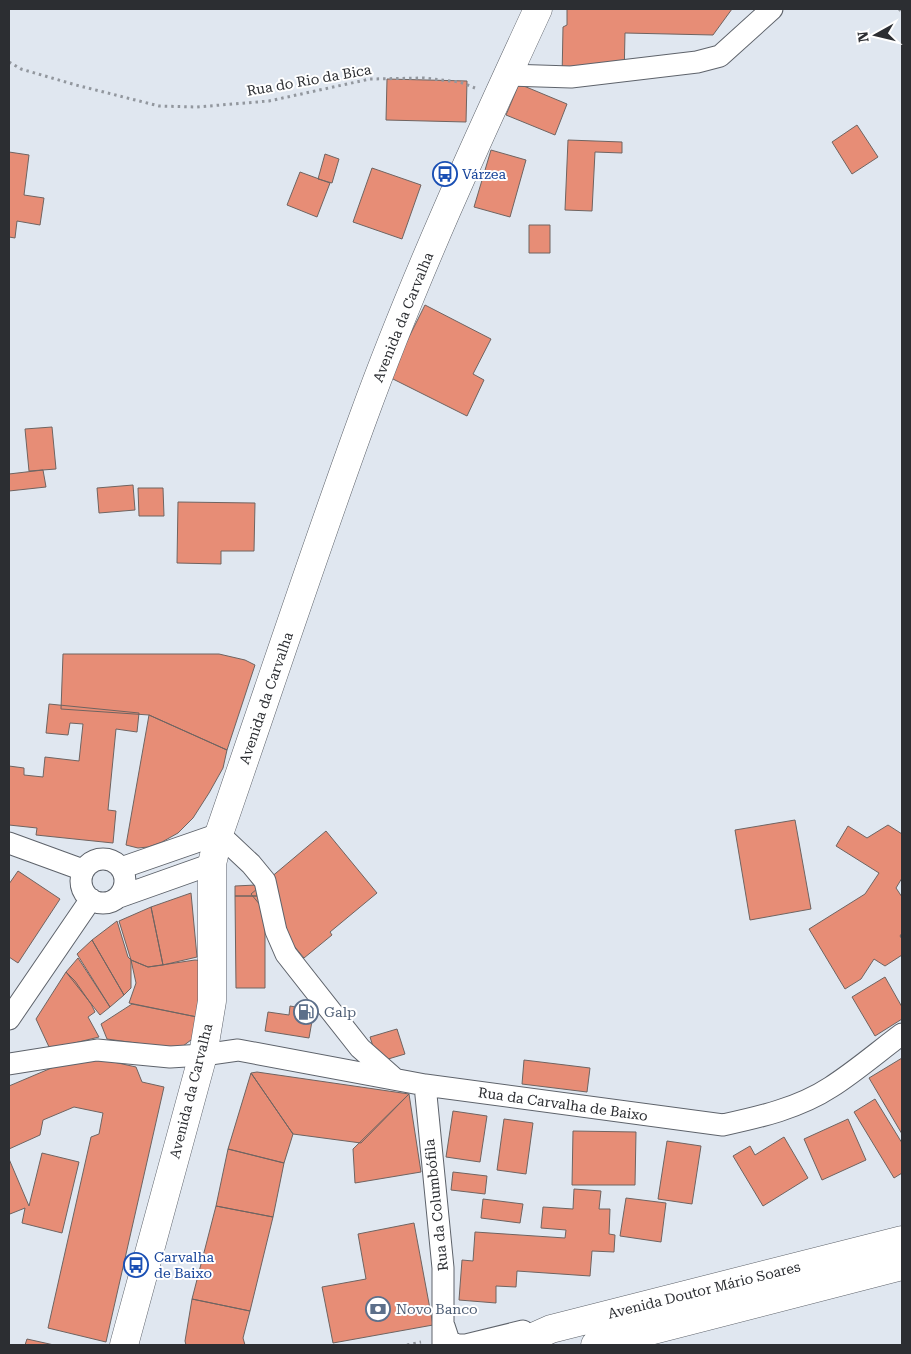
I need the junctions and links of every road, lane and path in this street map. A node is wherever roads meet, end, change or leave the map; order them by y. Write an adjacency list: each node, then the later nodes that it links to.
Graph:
1 (538, 9): 6 (street, Avenida da Carvalha)
2 (772, 9): 6 (street)
3 (899, 9): 4 (path)
4 (902, 12)
5 (9, 62): 6 (path, Rua do Rio da Bica)
6 (502, 86): 7 (street, Avenida da Carvalha)
7 (219, 834): 9 (street, Avenida da Carvalha); 10 (street); 18 (street)
8 (9, 843): 11 (street)
9 (212, 864): 12 (street); 16 (street, Avenida da Carvalha)
10 (122, 868): 11 (street); 12 (street)
11 (83, 870): 13 (street)
12 (119, 897): 13 (street)
13 (91, 899): 14 (street)
14 (9, 1019)
15 (902, 1034): 19 (street, Rua da Carvalha de Baixo)
16 (202, 1055): 17 (street, Rua da Carvalha de Baixo); 18 (street, Rua da Carvalha de Baixo); 24 (street, Avenida da Carvalha)
17 (9, 1064)
18 (395, 1079): 19 (street, Rua da Carvalha de Baixo)
19 (424, 1085): 23 (street, Rua da Columbófila)
20 (902, 1240): 22 (street, Avenida Doutor Mário Soares)
21 (902, 1266): 26 (street, Avenida Doutor Mário Soares)
22 (551, 1329): 23 (street, Rua da Columbófila); 25 (street, Avenida Doutor Mário Soares)
23 (444, 1336)
24 (124, 1345)
25 (506, 1345)
26 (595, 1345)

